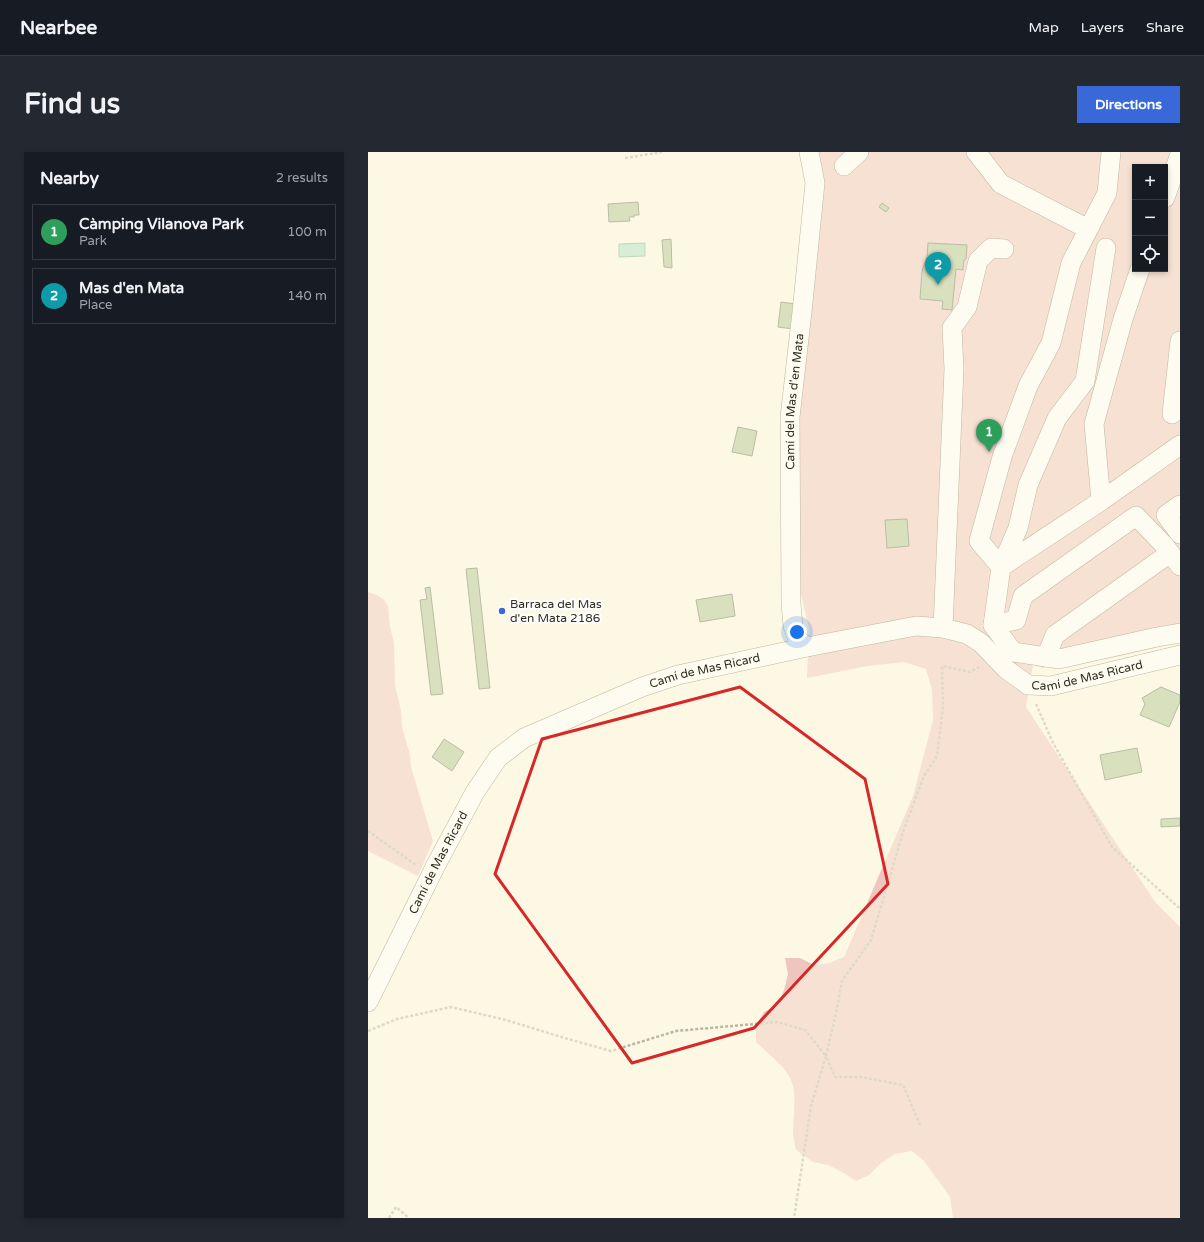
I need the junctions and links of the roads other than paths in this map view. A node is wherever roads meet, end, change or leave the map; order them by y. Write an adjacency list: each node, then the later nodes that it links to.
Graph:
1 (809, 152): 25 (street, Camí del Mas d'en Mata)
2 (859, 152): 6 (street)
3 (976, 152): 8 (street)
4 (1111, 152): 8 (street)
5 (1180, 154): 7 (street)
6 (844, 166)
7 (1168, 189)
8 (1088, 229): 21 (street)
9 (1106, 248): 13 (street)
10 (1004, 249): 23 (street)
11 (1139, 272): 14 (street)
12 (1180, 341): 15 (street)
13 (1075, 395): 14 (street); 21 (street)
14 (1097, 414): 17 (street)
15 (1172, 414)
16 (1180, 445): 17 (street)
17 (1102, 501): 21 (street)
18 (1180, 505): 19 (street)
19 (1180, 534)
20 (1175, 560): 22 (street); 27 (street)
21 (1001, 567): 22 (street)
22 (993, 625): 27 (street)
23 (944, 628): 25 (street, Camí de Mas Ricard); 26 (street, Camí de Mas Ricard)
24 (1180, 633): 27 (street)
25 (807, 647): 28 (street, Camí de Mas Ricard)
26 (1180, 655)
27 (1046, 657)
28 (368, 1002)

